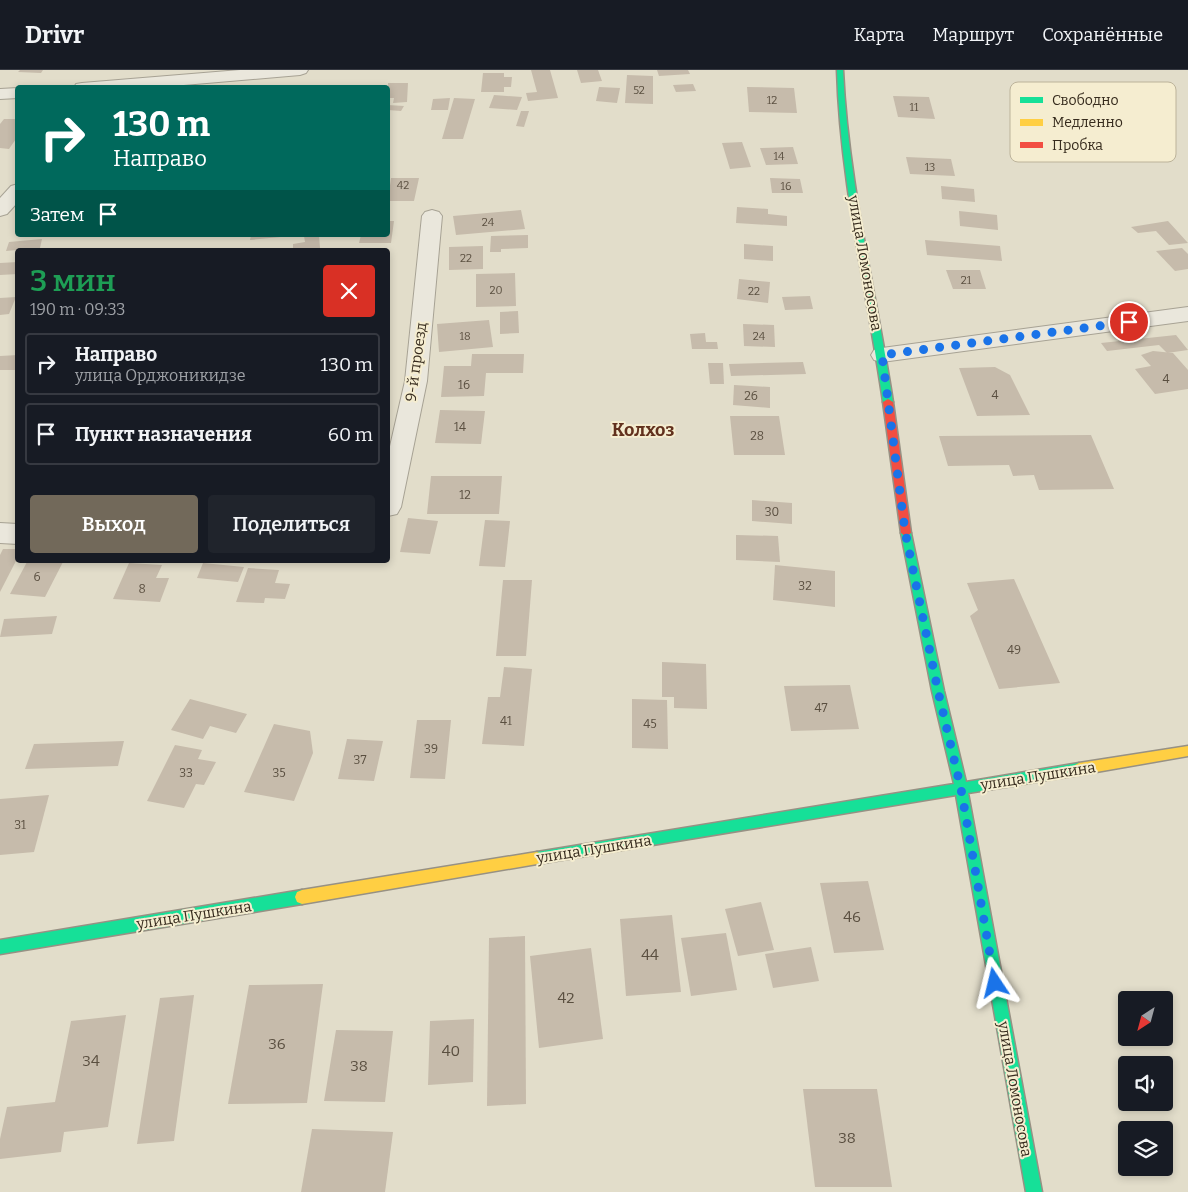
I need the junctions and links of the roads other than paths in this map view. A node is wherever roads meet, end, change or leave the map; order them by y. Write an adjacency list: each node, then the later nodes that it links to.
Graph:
1 (300, 70): 3 (street)
2 (840, 70): 10 (street, улица Ломоносова)
3 (118, 85)
4 (15, 93): 5 (street)
5 (0, 94)
6 (15, 193): 7 (street)
7 (0, 210)
8 (432, 216): 11 (street, 9-й проезд)
9 (1188, 314): 10 (street)
10 (882, 355): 15 (street, улица Ломоносова)
11 (390, 498)
12 (0, 533): 13 (street)
13 (15, 534)
14 (1188, 751): 15 (street, улица Пушкина)
15 (961, 789): 16 (street, улица Пушкина); 17 (street, улица Ломоносова)
16 (0, 947)
17 (1034, 1192)

